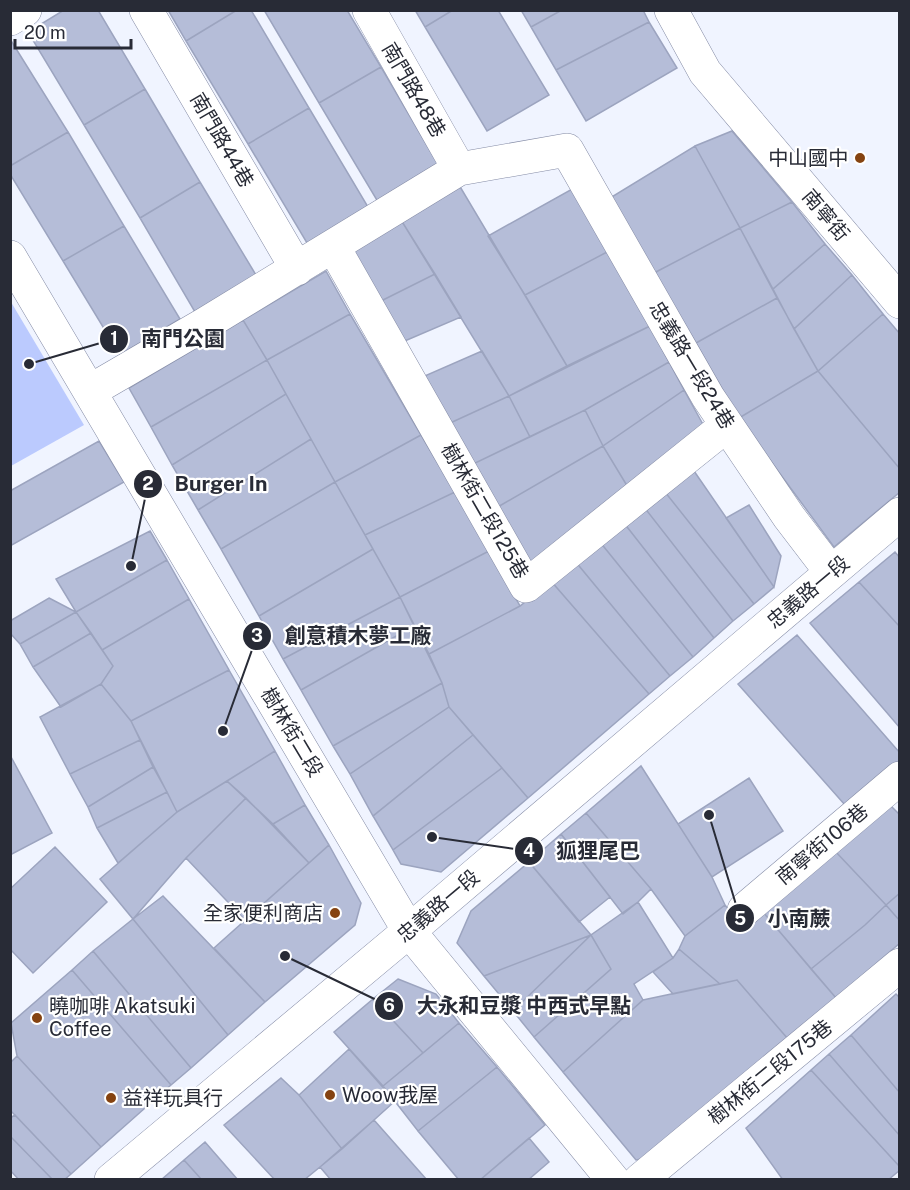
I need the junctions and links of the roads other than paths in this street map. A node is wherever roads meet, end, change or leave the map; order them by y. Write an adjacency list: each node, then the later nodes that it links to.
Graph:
1 (25, 10): 5 (street)
2 (146, 10): 9 (street, 南門路44巷)
3 (369, 10): 6 (street, 南門路48巷)
4 (671, 10): 10 (street, 南寧街)
5 (10, 20)
6 (459, 169): 7 (street); 12 (street, 忠義路一段24巷)
7 (333, 246): 9 (street); 12 (street, 樹林街二段125巷)
8 (10, 257): 11 (street, 樹林街二段)
9 (297, 269): 11 (street)
10 (900, 302)
11 (90, 392): 17 (street, 樹林街二段)
12 (727, 425): 14 (street, 忠義路一段24巷)
13 (900, 514): 14 (street, 忠義路一段)
14 (831, 572): 17 (street, 忠義路一段)
15 (900, 778): 16 (street, 南寧街106巷)
16 (744, 910)
17 (409, 931): 19 (street, 忠義路一段); 20 (street, 樹林街二段)
18 (900, 965): 21 (street, 樹林街二段175巷)
19 (111, 1179)
20 (613, 1179)
21 (640, 1179)

